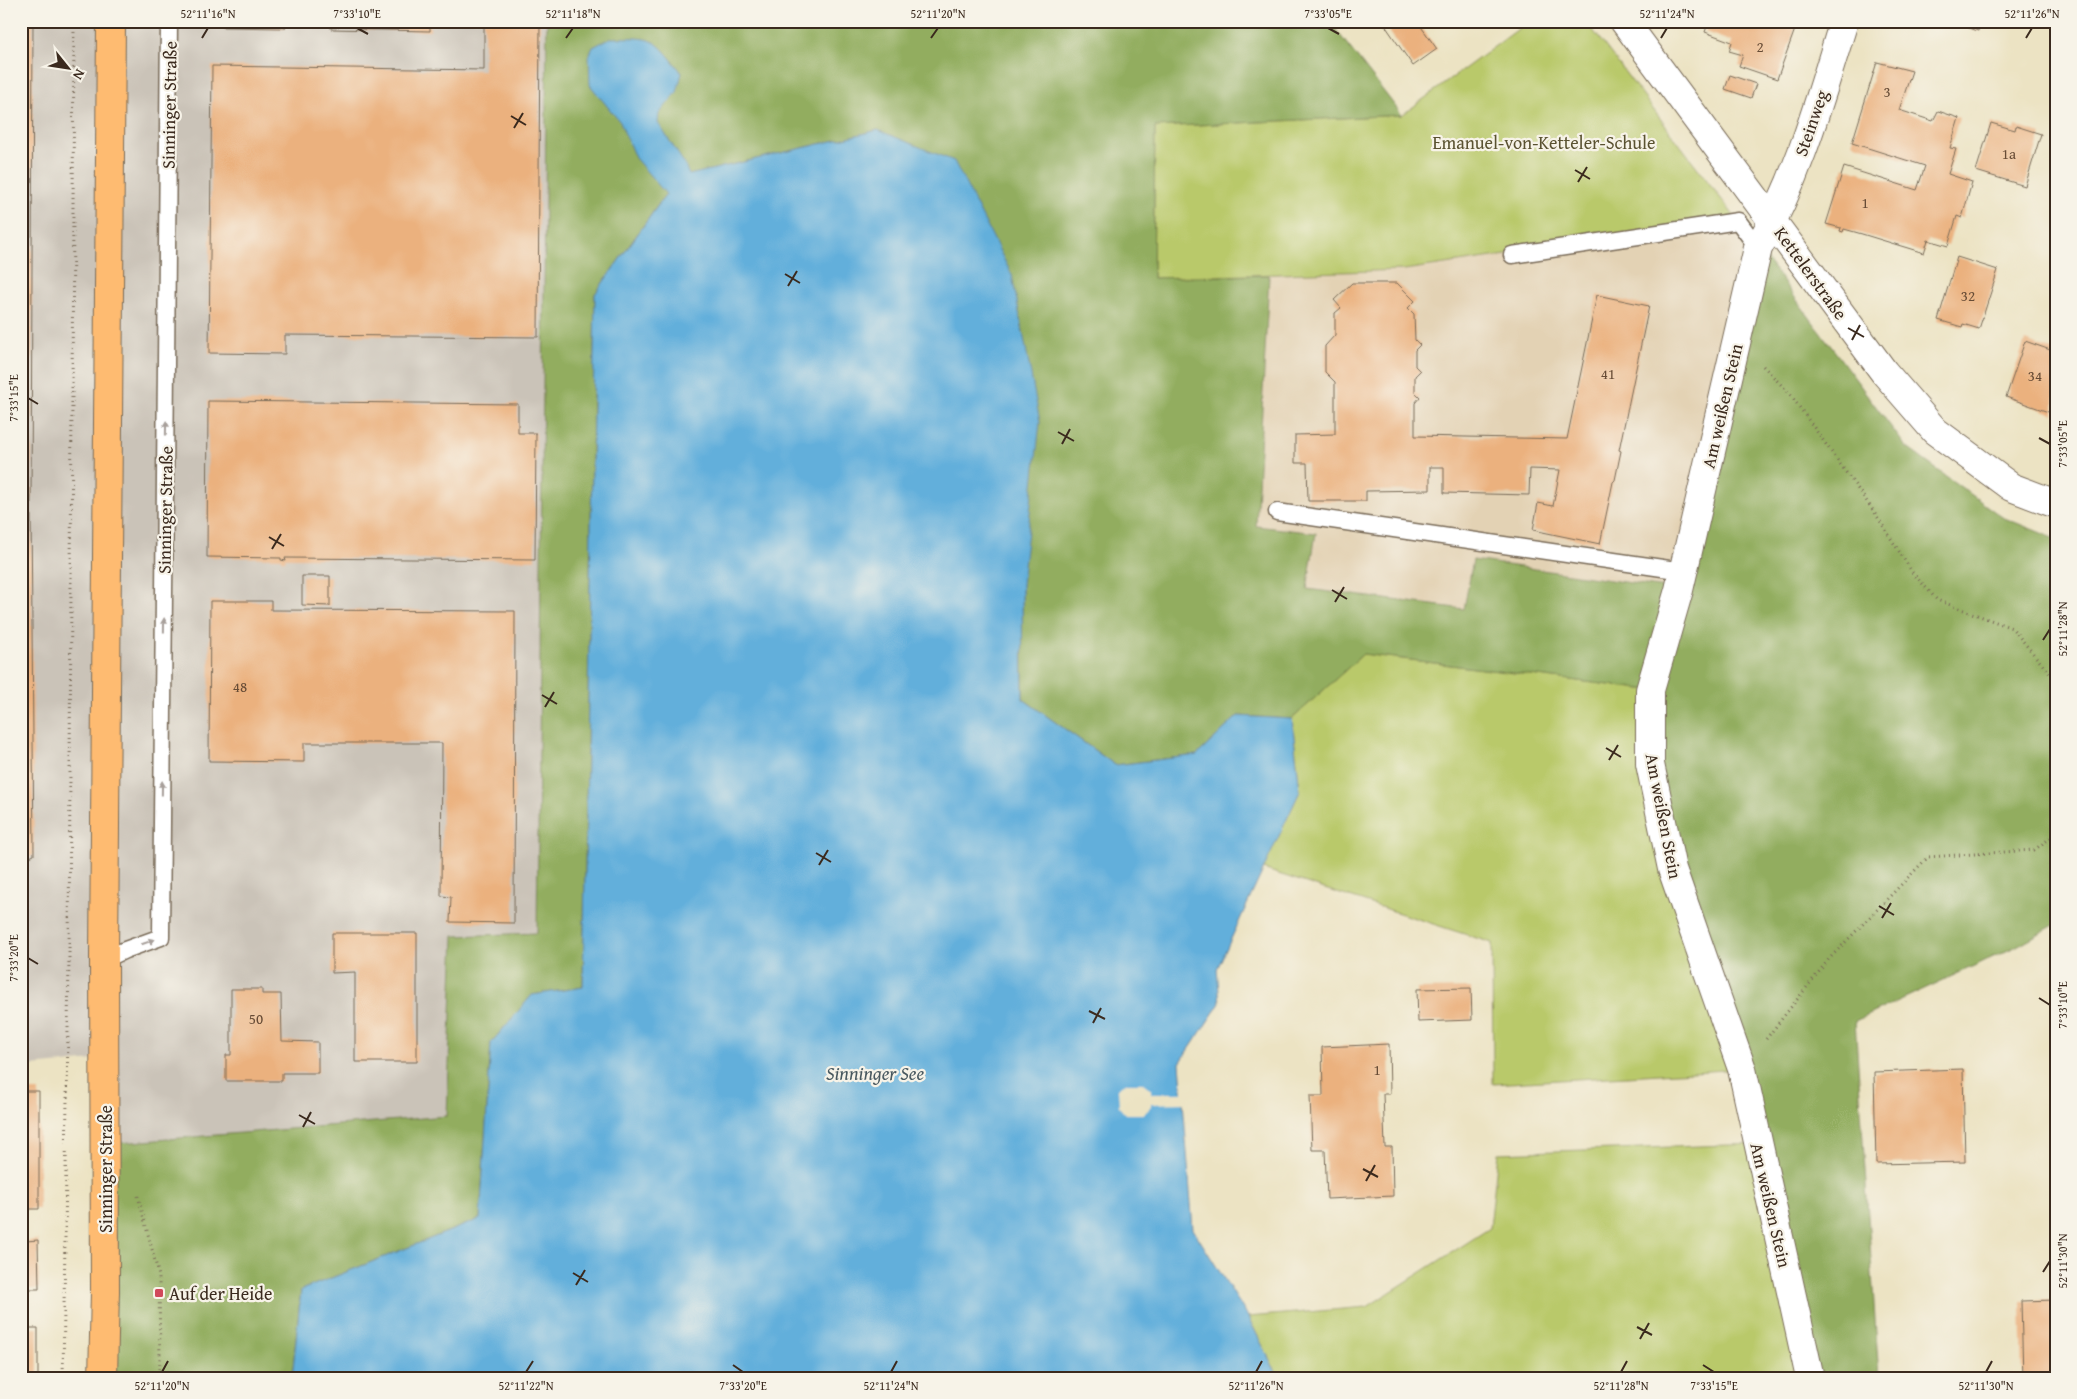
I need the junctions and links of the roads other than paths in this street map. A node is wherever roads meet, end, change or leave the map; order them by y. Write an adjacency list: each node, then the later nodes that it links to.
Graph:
1 (111, 21): 11 (main road, Sinninger Straße)
2 (169, 21): 11 (lane, Sinninger Straße, one-way to 2)
3 (1624, 21): 5 (street, Kettelerstraße)
4 (1844, 21): 5 (street, Steinweg)
5 (1773, 222): 6 (street, Am weißen Stein); 8 (street, Kettelerstraße)
6 (1758, 248): 7 (lane); 10 (street, Am weißen Stein)
7 (1512, 255)
8 (2056, 504)
9 (1277, 512): 10 (lane)
10 (1684, 571): 13 (street, Am weißen Stein)
11 (104, 960): 12 (main road, Sinninger Straße)
12 (103, 1378)
13 (1810, 1378)

